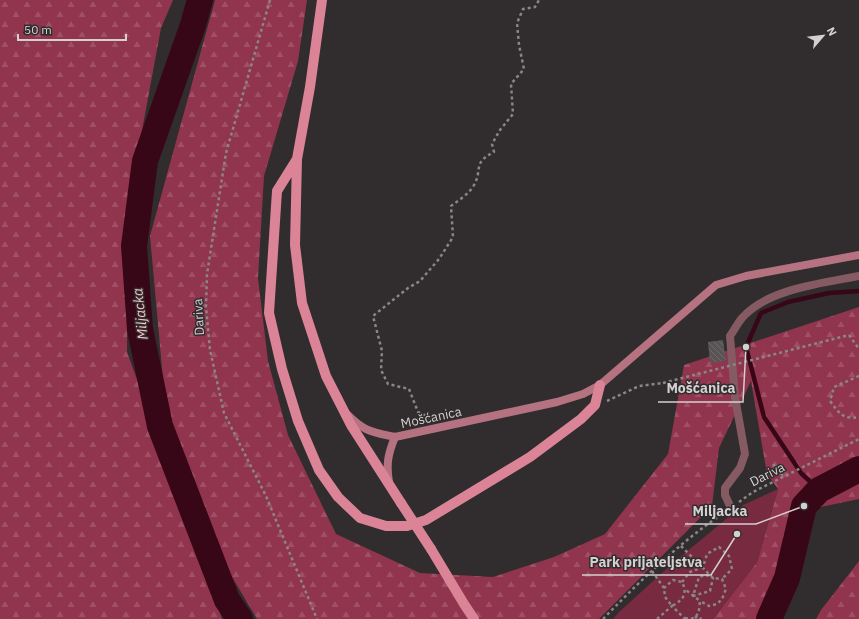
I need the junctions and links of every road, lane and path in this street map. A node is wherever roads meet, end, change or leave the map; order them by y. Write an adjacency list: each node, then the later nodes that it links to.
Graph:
1 (270, 0): 33 (path, Dariva)
2 (322, 0): 4 (main road)
3 (539, 0): 13 (path)
4 (297, 159): 10 (main road); 11 (main road)
5 (859, 255): 9 (main road, Mošćanica)
6 (859, 276): 19 (lane)
7 (859, 349): 10 (path, bridge)
8 (859, 376): 12 (path)
9 (600, 385): 10 (main road); 13 (main road, Mošćanica)
10 (595, 404)
11 (342, 409): 14 (main road, Mošćanica); 18 (main road)
12 (859, 417)
13 (445, 426): 14 (main road, Mošćanica)
14 (394, 437): 18 (main road, Mošćanica)
15 (859, 439): 17 (path, Dariva)
16 (772, 464): 17 (path)
17 (784, 477): 19 (path, Dariva)
18 (390, 485): 34 (main road, bridge)
19 (731, 508): 20 (path, Dariva)
20 (681, 546): 21 (path); 22 (path, Dariva)
21 (703, 567): 23 (path); 24 (path); 25 (path)
22 (652, 571): 26 (path); 35 (path, Dariva)
23 (713, 578): 24 (path); 28 (path); 28 (path)
24 (722, 579): 29 (path)
25 (682, 582): 26 (path); 27 (path)
26 (664, 588): 30 (path)
27 (686, 589): 28 (path); 30 (path)
28 (693, 596): 29 (path)
29 (700, 601): 32 (path)
30 (672, 606): 31 (path); 36 (path)
31 (685, 618): 32 (path)
32 (695, 618): 37 (path)
33 (318, 619)
34 (474, 619)
35 (603, 619)
36 (657, 619)
37 (701, 619)

